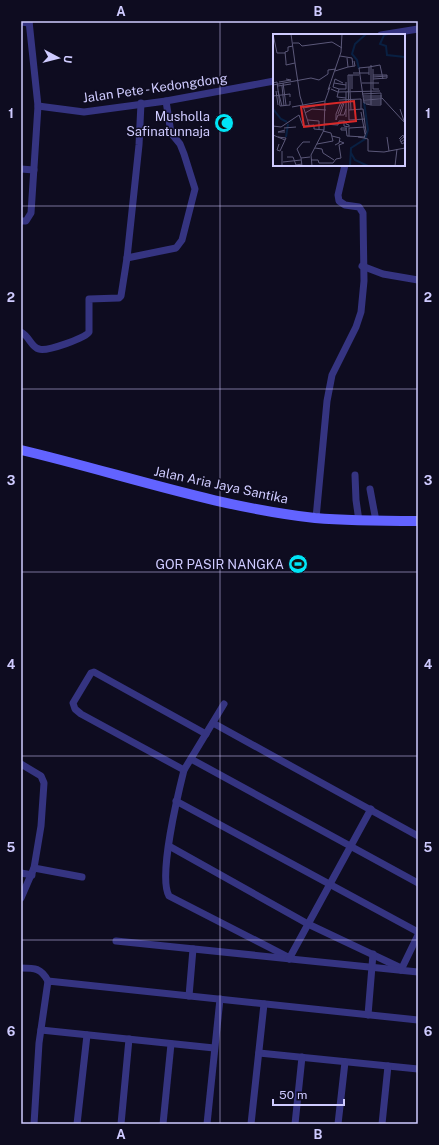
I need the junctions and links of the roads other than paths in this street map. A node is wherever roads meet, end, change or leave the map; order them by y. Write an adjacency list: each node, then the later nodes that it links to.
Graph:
1 (21, 22): 2 (street)
2 (29, 22): 8 (street)
3 (418, 29): 4 (street)
4 (387, 34)
5 (273, 81): 6 (street, Jalan Pete - Kedongdong)
6 (166, 101): 7 (street, Jalan Pete - Kedongdong); 13 (street)
7 (141, 103): 8 (street, Jalan Pete - Kedongdong); 13 (street)
8 (38, 106): 11 (street)
9 (345, 166): 14 (street)
10 (21, 169): 11 (street)
11 (34, 170): 12 (street)
12 (21, 221)
13 (127, 258): 16 (street)
14 (362, 266): 15 (street); 20 (street)
15 (418, 280)
16 (21, 332)
17 (21, 450): 20 (street, Jalan Aria Jaya Santika)
18 (355, 475): 21 (street)
19 (370, 489): 22 (street)
20 (316, 518): 21 (street, Jalan Aria Jaya Santika)
21 (359, 521): 22 (street, Jalan Aria Jaya Santika)
22 (376, 521): 23 (street, Jalan Aria Jaya Santika)
23 (418, 521)
24 (224, 704): 25 (street)
25 (213, 723): 26 (street); 31 (street)
26 (206, 734): 27 (street); 29 (street)
27 (191, 759): 29 (street); 34 (street)
28 (21, 764): 35 (street)
29 (184, 770): 30 (street)
30 (176, 801): 33 (street); 39 (street)
31 (371, 809): 32 (street); 34 (street)
32 (418, 836)
33 (169, 846): 41 (street); 47 (street)
34 (351, 846): 38 (street); 39 (street)
35 (33, 871): 36 (street); 37 (street); 40 (street)
36 (21, 873)
37 (82, 877)
38 (418, 883)
39 (330, 884): 41 (street); 42 (street)
40 (21, 898)
41 (308, 924): 46 (street); 47 (street)
42 (418, 932)
43 (418, 935): 50 (street)
44 (116, 941): 45 (street)
45 (193, 949): 47 (street); 53 (street)
46 (373, 954): 48 (street); 50 (street)
47 (289, 958): 48 (street)
48 (371, 967): 50 (street); 56 (street)
49 (21, 968): 52 (street)
50 (401, 969): 51 (street)
51 (418, 972)
52 (48, 981): 53 (street); 58 (street)
53 (188, 996): 54 (street)
54 (220, 999): 55 (street); 62 (street)
55 (264, 1004): 56 (street); 63 (street)
56 (368, 1015): 57 (street)
57 (418, 1020)
58 (41, 1030): 59 (street); 68 (street)
59 (87, 1035): 60 (street); 69 (street)
60 (129, 1039): 61 (street); 70 (street)
61 (171, 1044): 62 (street); 71 (street)
62 (214, 1048): 72 (street)
63 (259, 1053): 64 (street); 73 (street)
64 (302, 1057): 65 (street); 74 (street)
65 (345, 1062): 66 (street); 75 (street)
66 (388, 1066): 67 (street); 76 (street)
67 (418, 1069)
68 (34, 1124)
69 (78, 1124)
70 (121, 1124)
71 (163, 1124)
72 (207, 1124)
73 (251, 1124)
74 (295, 1124)
75 (338, 1124)
76 (382, 1124)

